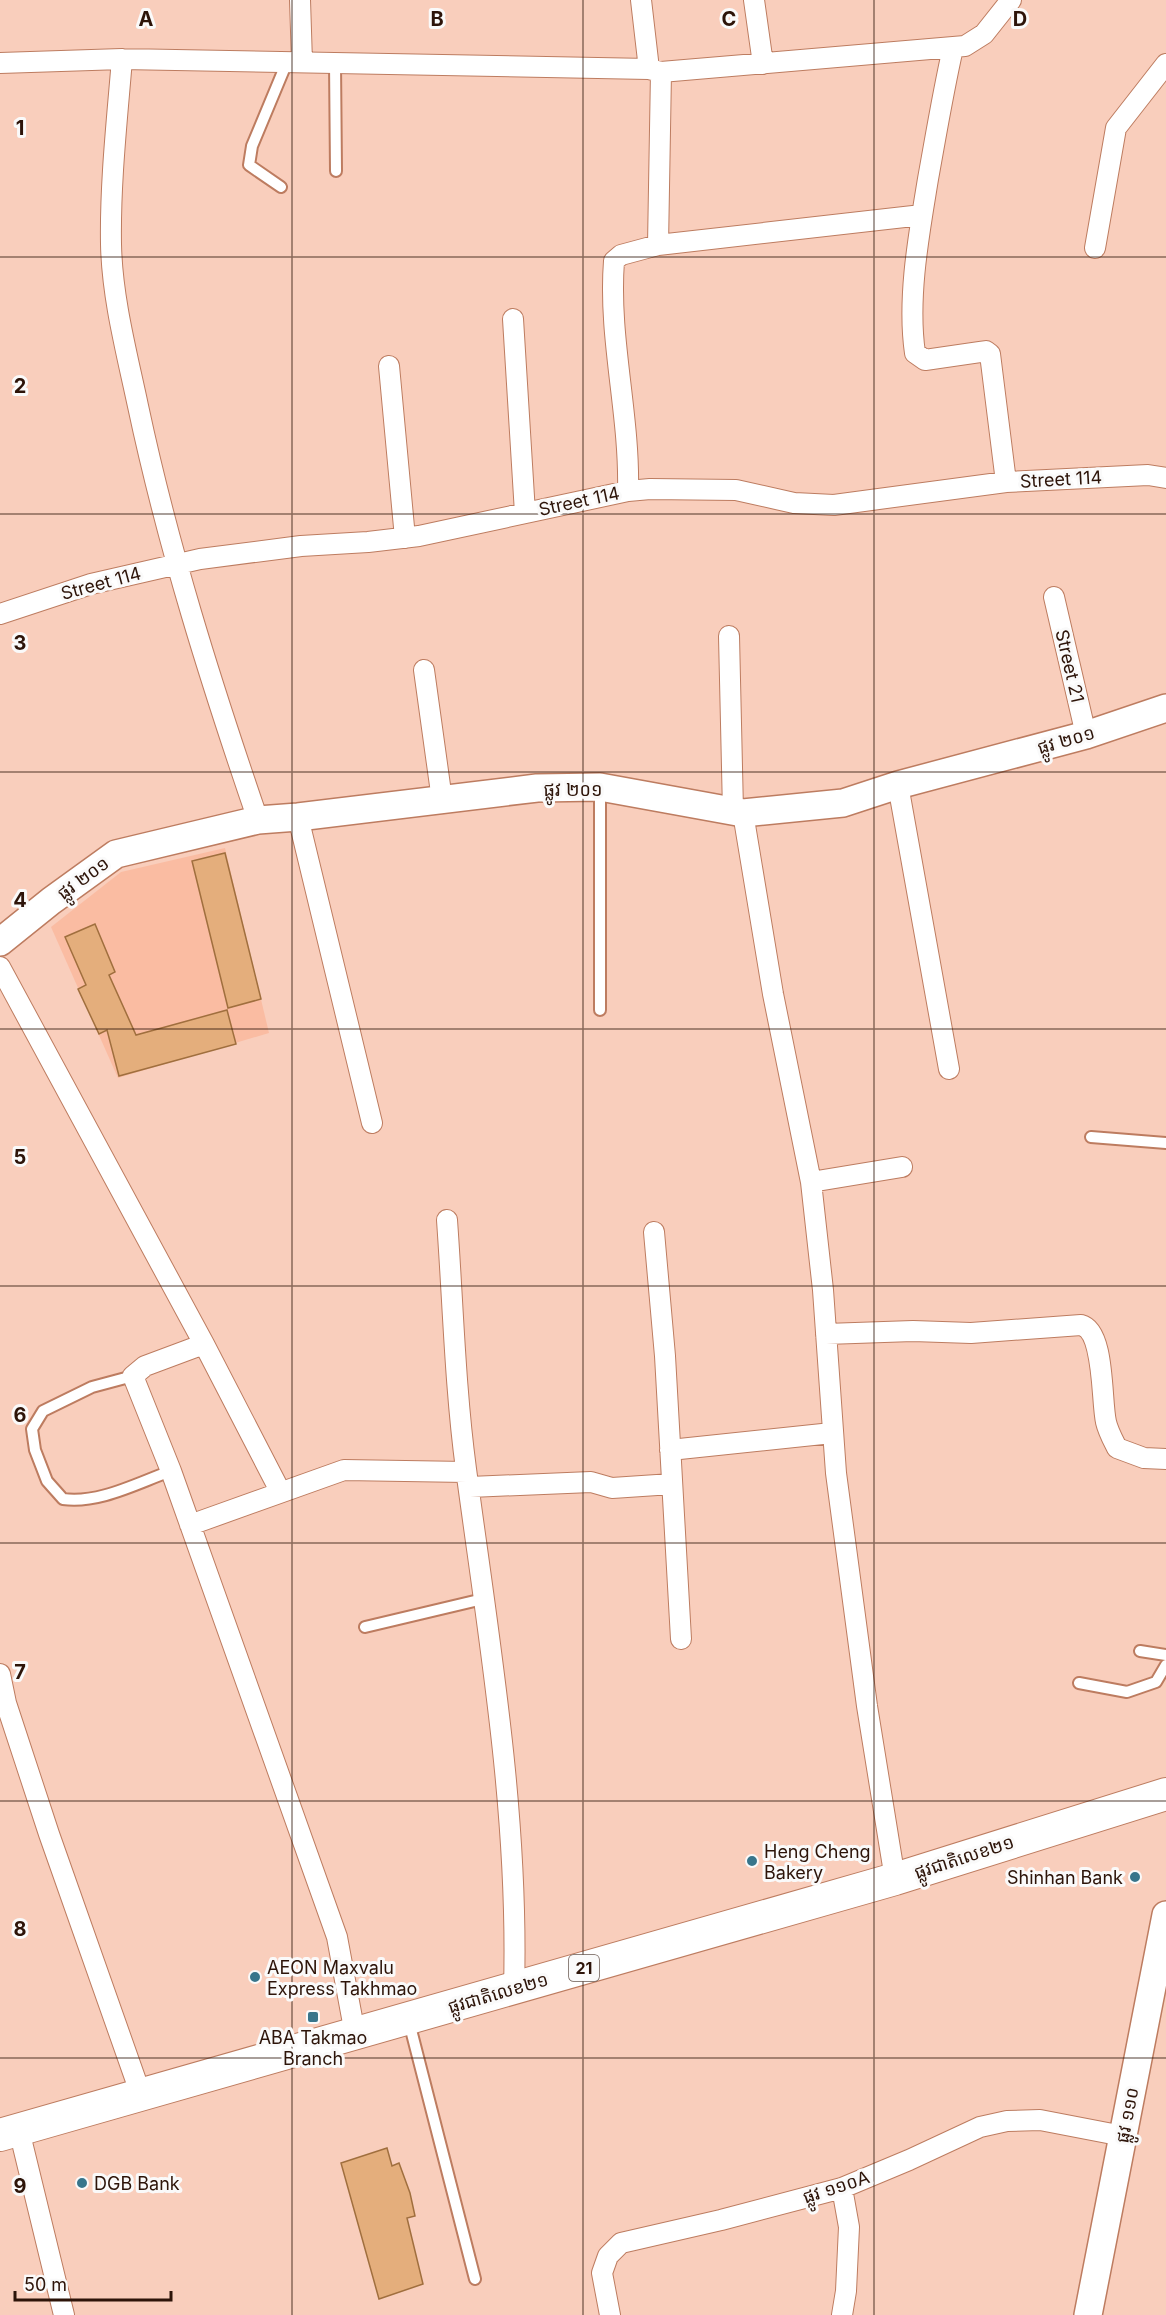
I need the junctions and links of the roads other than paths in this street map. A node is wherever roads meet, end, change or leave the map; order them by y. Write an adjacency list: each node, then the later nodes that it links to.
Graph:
1 (300, 0): 7 (street)
2 (641, 0): 12 (street)
3 (754, 0): 10 (street)
4 (1011, 0): 5 (street)
5 (953, 48): 10 (street); 15 (street)
6 (122, 59): 7 (street); 8 (street); 25 (street)
7 (295, 62): 9 (street); 14 (lane)
8 (0, 63)
9 (335, 63): 12 (street); 13 (lane)
10 (763, 64): 12 (street)
11 (1166, 64): 17 (street)
12 (655, 71): 16 (street)
13 (336, 171)
14 (281, 187)
15 (922, 215): 16 (street); 21 (street)
16 (658, 245): 22 (street)
17 (1095, 248)
18 (513, 319): 23 (street)
19 (389, 366): 24 (street)
20 (1166, 478): 21 (street, Street 114)
21 (1006, 482): 22 (street, Street 114)
22 (628, 491): 23 (street, Street 114)
23 (525, 513): 24 (street, Street 114)
24 (405, 538): 25 (street, Street 114)
25 (176, 564): 27 (street, Street 114); 37 (street)
26 (1053, 597): 31 (street, Street 21)
27 (0, 614)
28 (729, 636): 35 (street)
29 (424, 670): 34 (street)
30 (1166, 708): 31 (street, ផ្លូវ ២០១)
31 (1086, 735): 32 (street, ផ្លូវ ២០១)
32 (898, 785): 35 (street, ផ្លូវ ២០១); 41 (street)
33 (600, 787): 34 (street, ផ្លូវ ២០១); 35 (street, ផ្លូវ ២០១); 40 (lane)
34 (442, 800): 36 (street, ផ្លូវ ២០១)
35 (738, 812): 46 (street)
36 (298, 817): 37 (street, ផ្លូវ ២០១); 42 (street)
37 (258, 820): 38 (street, ផ្លូវ ២០១)
38 (0, 942)
39 (0, 967): 50 (street)
40 (600, 1010)
41 (949, 1069)
42 (372, 1124)
43 (1090, 1137): 44 (lane)
44 (1166, 1143)
45 (902, 1167): 46 (street)
46 (811, 1182): 49 (street)
47 (447, 1220): 56 (street)
48 (654, 1232): 53 (street)
49 (826, 1335): 52 (street); 54 (street)
50 (204, 1344): 51 (street); 58 (street)
51 (133, 1376): 55 (street); 55 (lane)
52 (832, 1433): 53 (street); 69 (street)
53 (670, 1450): 57 (street)
54 (1166, 1459)
55 (171, 1471): 59 (street)
56 (468, 1479): 57 (street); 58 (street); 60 (street)
57 (672, 1484): 62 (street)
58 (280, 1491): 59 (street)
59 (190, 1525): 73 (street)
60 (483, 1599): 61 (lane); 71 (street)
61 (365, 1627)
62 (681, 1639)
63 (1140, 1651): 64 (lane)
64 (1166, 1655)
65 (1166, 1665): 67 (lane)
66 (0, 1674): 74 (street)
67 (1079, 1683)
68 (1166, 1794): 69 (main road, ផ្លូវជាតិលេខ២១ / 21)
69 (895, 1879): 71 (main road, ផ្លូវជាតិលេខ២១ / 21)
70 (1166, 1916): 76 (street, ផ្លូវ ១១០)
71 (514, 1989): 72 (main road, ផ្លូវជាតិលេខ២១ / 21)
72 (408, 2019): 73 (main road, ផ្លូវជាតិលេខ២១ / 21); 78 (lane)
73 (355, 2034): 74 (main road, ផ្លូវជាតិលេខ២១ / 21)
74 (141, 2095): 75 (main road, ផ្លូវជាតិលេខ២១ / 21)
75 (10, 2132): 79 (street)
76 (1123, 2136): 77 (street, ផ្លូវ ១១០A); 82 (street, ផ្លូវ ១១០)
77 (843, 2188): 80 (street, ផ្លូវ ១១០A); 81 (street)
78 (476, 2279)
79 (64, 2315)
80 (610, 2315)
81 (842, 2315)
82 (1088, 2315)

